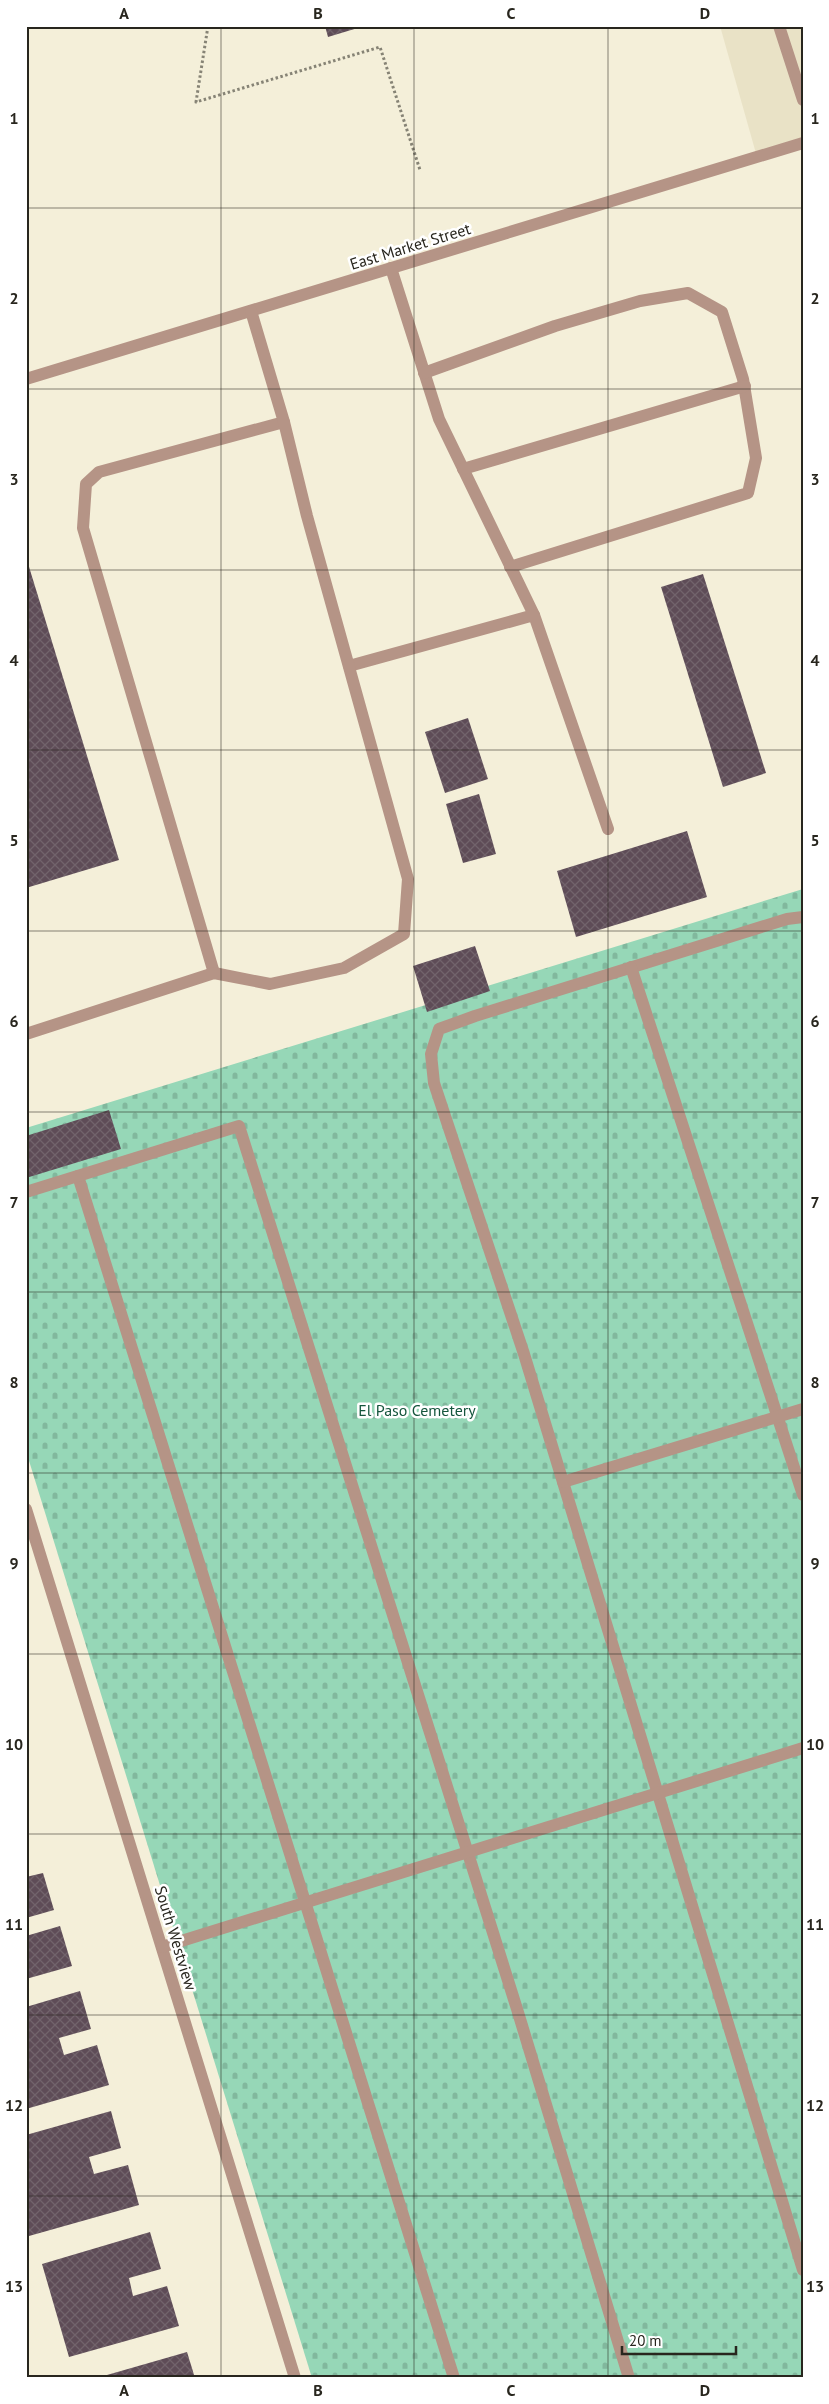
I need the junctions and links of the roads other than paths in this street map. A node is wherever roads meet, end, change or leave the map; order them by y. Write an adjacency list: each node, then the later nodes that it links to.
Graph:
1 (779, 26): 2 (street)
2 (803, 100)
3 (803, 143): 4 (street, East Market Street)
4 (391, 268): 5 (street, East Market Street); 6 (street)
5 (250, 311): 7 (street, East Market Street); 9 (street)
6 (424, 374): 8 (street); 10 (street)
7 (26, 379)
8 (745, 386): 10 (street); 11 (street)
9 (284, 422): 13 (street); 17 (street)
10 (463, 469): 11 (street)
11 (510, 567): 12 (street)
12 (534, 615): 13 (street); 14 (street)
13 (349, 666): 17 (street)
14 (608, 829)
15 (803, 917): 16 (street)
16 (631, 967): 22 (street); 23 (street)
17 (214, 973): 18 (street)
18 (26, 1034)
19 (78, 1176): 20 (street); 28 (street); 29 (street)
20 (26, 1192)
21 (803, 1409): 22 (street)
22 (776, 1418): 23 (street); 24 (street)
23 (563, 1482): 27 (street)
24 (803, 1495)
25 (26, 1509): 30 (street, South Westview)
26 (803, 1748): 27 (street)
27 (658, 1793): 28 (street); 31 (street)
28 (468, 1852): 29 (street); 34 (street)
29 (305, 1903): 30 (street); 33 (street)
30 (162, 1947): 32 (street, South Westview)
31 (803, 2270)
32 (295, 2378)
33 (454, 2378)
34 (629, 2378)

